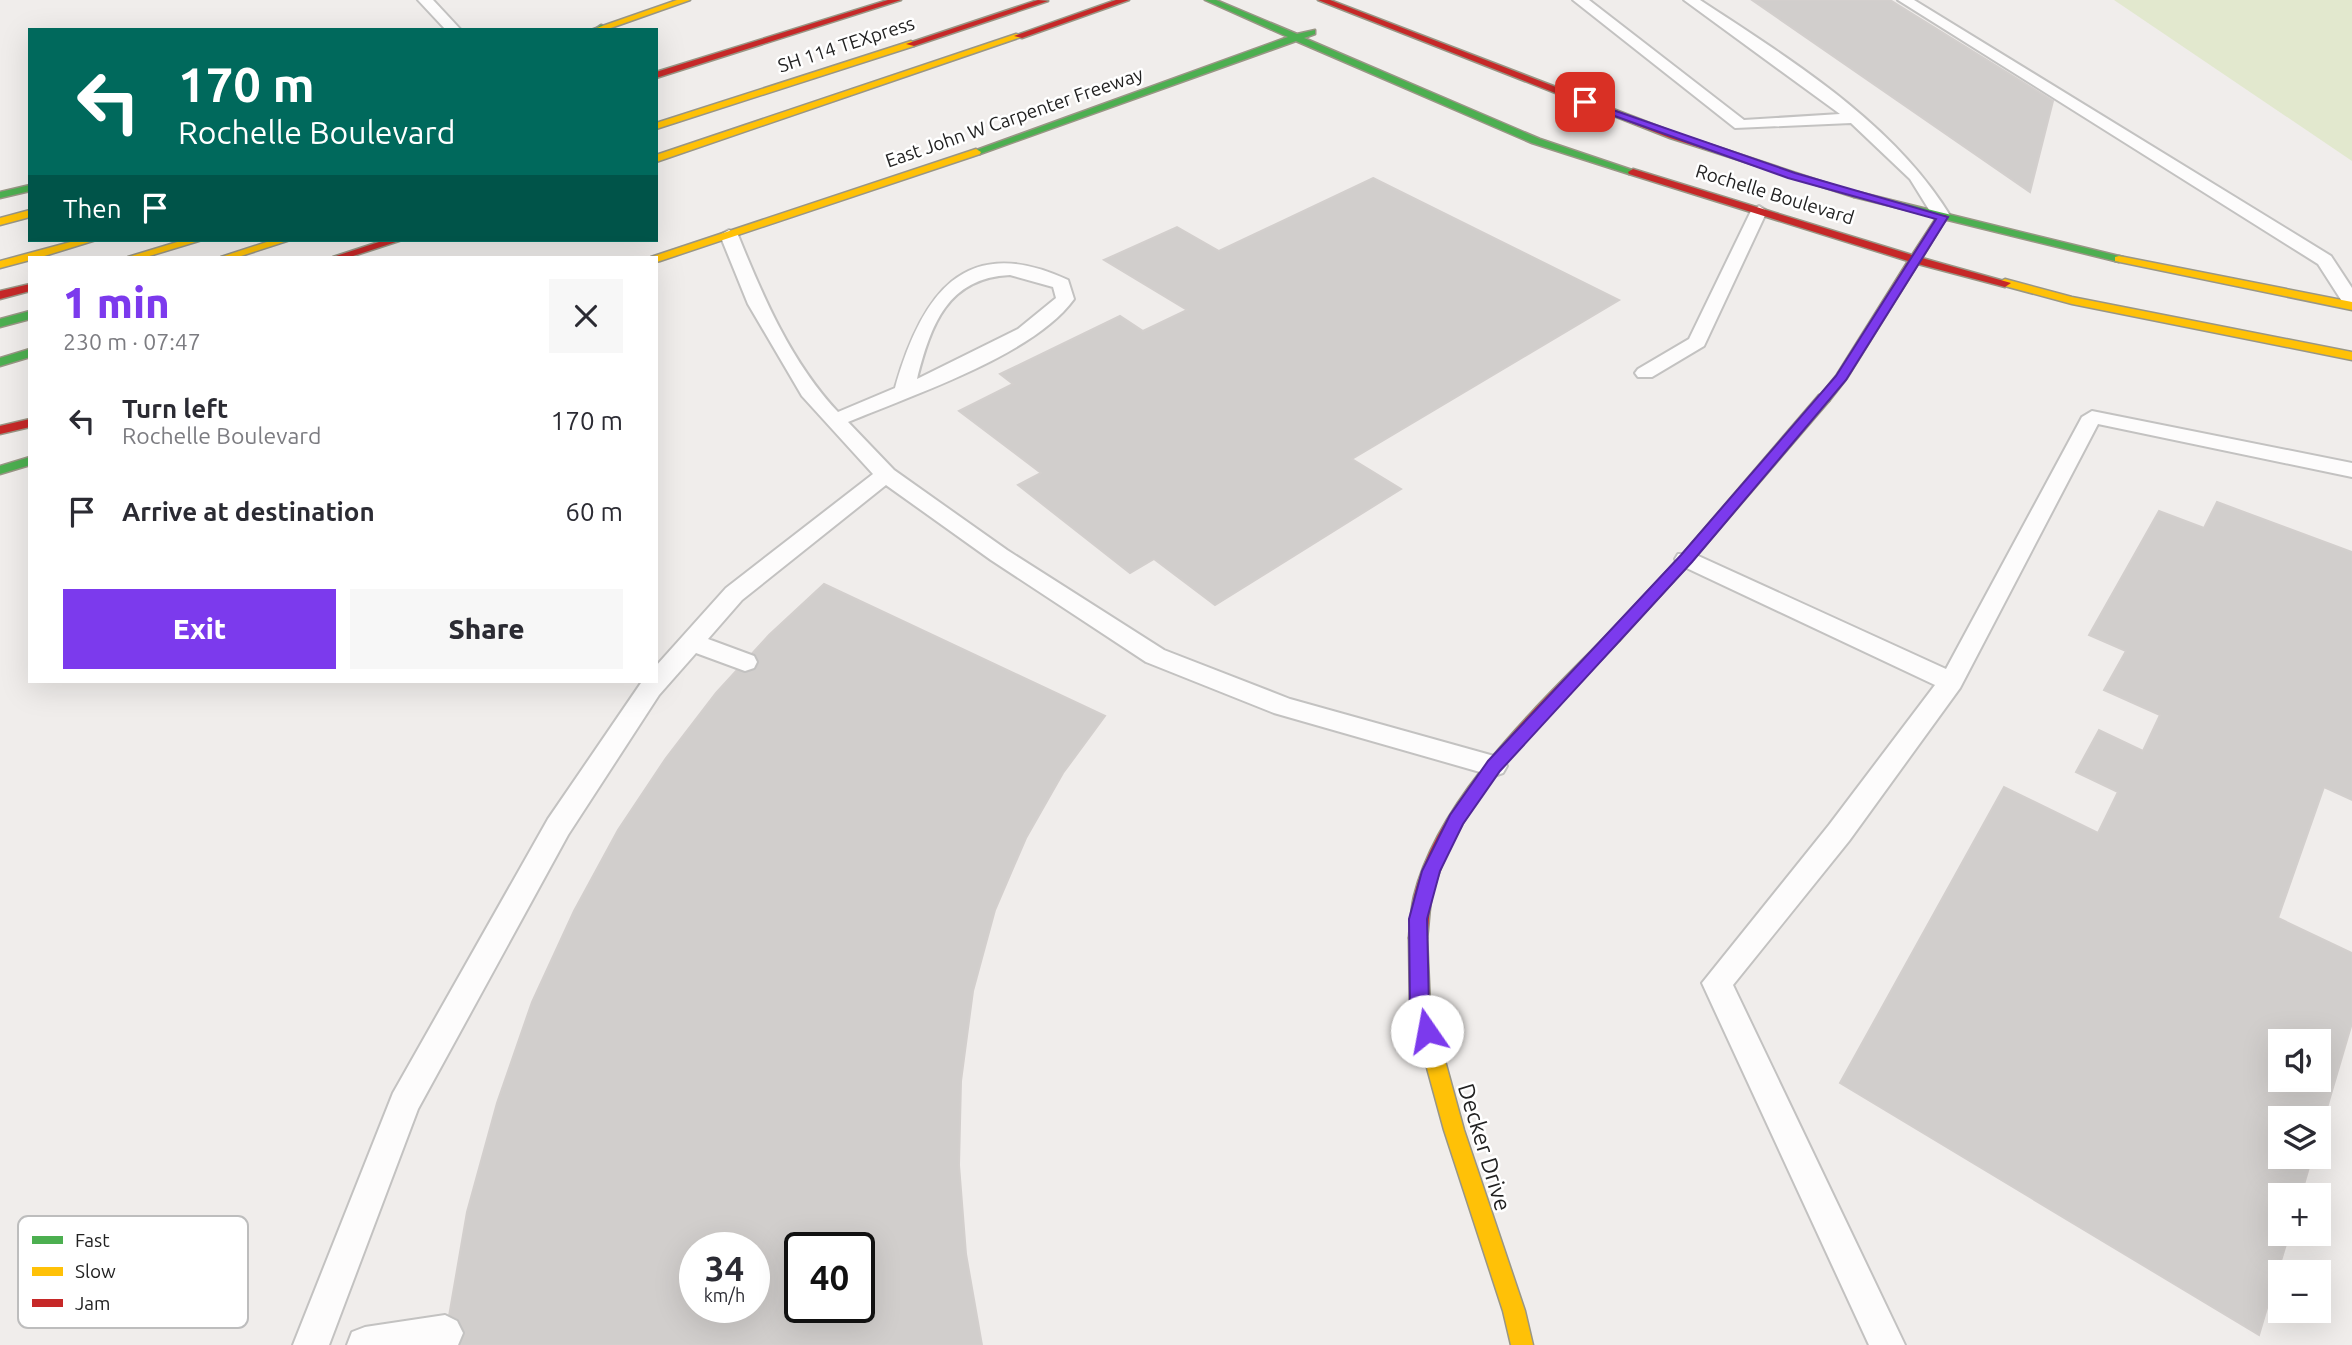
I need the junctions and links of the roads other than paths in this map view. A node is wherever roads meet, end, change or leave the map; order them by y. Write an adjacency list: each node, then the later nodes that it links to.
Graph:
1 (425, 0): 13 (lane)
2 (686, 0): 14 (main road)
3 (897, 0): 16 (main road)
4 (1048, 0): 18 (main road, SH 114 TEXpress)
5 (1125, 0): 19 (main road)
6 (1209, 0): 15 (main road, Rochelle Boulevard)
7 (1322, 0): 12 (main road, Rochelle Boulevard)
8 (1580, 0): 17 (lane)
9 (1691, 0): 17 (lane)
10 (1905, 0): 41 (lane)
11 (1374, 4): 12 (main road, East John W Carpenter Freeway)
12 (1357, 13): 15 (main road, East John W Carpenter Freeway); 24 (main road, Rochelle Boulevard)
13 (452, 28)
14 (601, 28)
15 (1298, 38): 22 (main road, Rochelle Boulevard); 26 (main road, East John W Carpenter Freeway)
16 (658, 74)
17 (1852, 118): 24 (lane)
18 (658, 125)
19 (658, 158)
20 (28, 188): 21 (main road)
21 (0, 195)
22 (1759, 211): 37 (main road, Rochelle Boulevard); 47 (lane)
23 (28, 214): 25 (main road)
24 (1942, 217): 37 (main road, Decker Drive); 41 (main road, Rochelle Boulevard)
25 (0, 222)
26 (729, 235): 36 (main road, East John W Carpenter Freeway); 49 (lane)
27 (83, 242): 31 (main road)
28 (189, 242): 32 (main road)
29 (277, 242): 33 (main road)
30 (389, 242): 34 (main road)
31 (32, 256)
32 (138, 256)
33 (230, 256)
34 (343, 256)
35 (28, 257): 38 (main road)
36 (658, 258)
37 (1916, 260): 45 (main road, Rochelle Boulevard); 56 (main road, Decker Drive)
38 (0, 265)
39 (28, 288): 40 (main road)
40 (0, 295)
41 (2352, 304)
42 (28, 316): 43 (main road)
43 (0, 323)
44 (28, 354): 46 (main road)
45 (2352, 356)
46 (0, 362)
47 (1646, 373)
48 (904, 390): 48 (lane); 49 (lane)
49 (835, 420): 55 (lane)
50 (28, 423): 51 (main road)
51 (0, 430)
52 (28, 462): 53 (main road)
53 (0, 470)
54 (2352, 470): 60 (lane)
55 (886, 475): 57 (lane); 62 (lane)
56 (1686, 559): 60 (lane); 62 (main road, Decker Drive)
57 (691, 642): 58 (lane); 59 (lane)
58 (745, 662)
59 (658, 680)
60 (1951, 682): 67 (lane)
61 (655, 683): 64 (lane)
62 (1494, 766): 66 (main road, Decker Drive)
63 (445, 1333): 65 (lane)
64 (311, 1345)
65 (365, 1345)
66 (1522, 1345)
67 (1886, 1345)

